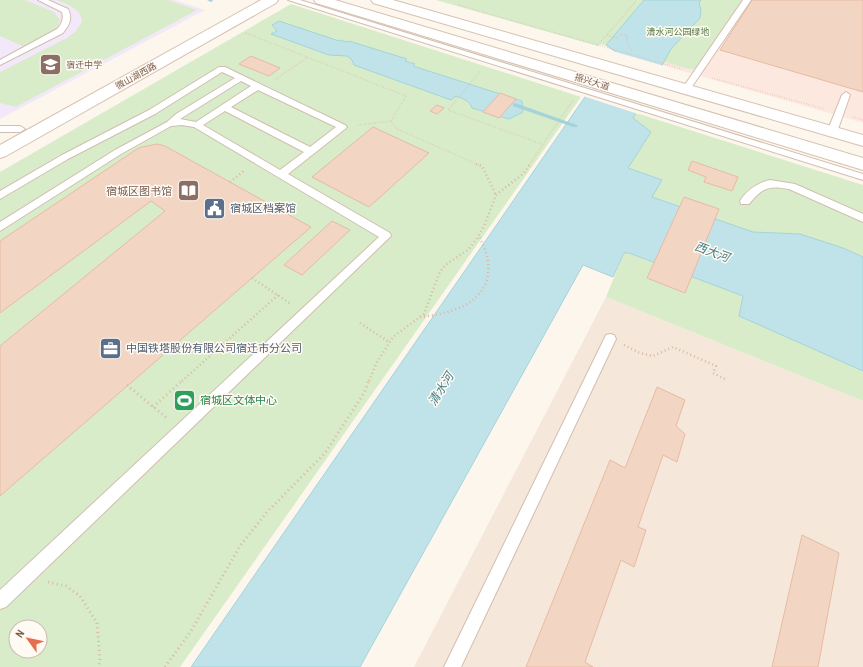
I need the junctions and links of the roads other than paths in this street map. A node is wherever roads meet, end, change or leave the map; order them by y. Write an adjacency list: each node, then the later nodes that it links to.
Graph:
1 (42, 0): 9 (lane)
2 (254, 0): 18 (main road, 微山湖西路)
3 (271, 0): 23 (main road, 微山湖西路)
4 (292, 0): 26 (lane)
5 (321, 0): 8 (main road, 振兴大道)
6 (380, 0): 8 (main road); 12 (main road, 振兴大道)
7 (747, 0): 12 (lane)
8 (364, 13): 24 (main road, 振兴大道)
9 (0, 63)
10 (241, 78): 11 (lane); 15 (lane); 27 (lane)
11 (260, 87): 14 (lane); 22 (lane)
12 (686, 89): 19 (main road, 振兴大道)
13 (846, 95): 19 (lane)
14 (225, 107): 16 (lane); 22 (lane)
15 (170, 124): 16 (lane); 30 (lane)
16 (197, 126): 25 (lane)
17 (0, 129): 18 (lane)
18 (20, 129): 20 (main road, 微山湖西路)
19 (832, 132): 21 (main road, 振兴大道)
20 (0, 140)
21 (863, 141)
22 (310, 151): 25 (lane)
23 (0, 152)
24 (863, 164)
25 (281, 174): 32 (lane)
26 (863, 177)
27 (0, 196)
28 (745, 202): 29 (lane)
29 (863, 218)
30 (0, 227)
31 (610, 339): 33 (lane)
32 (0, 601)
33 (452, 667)

